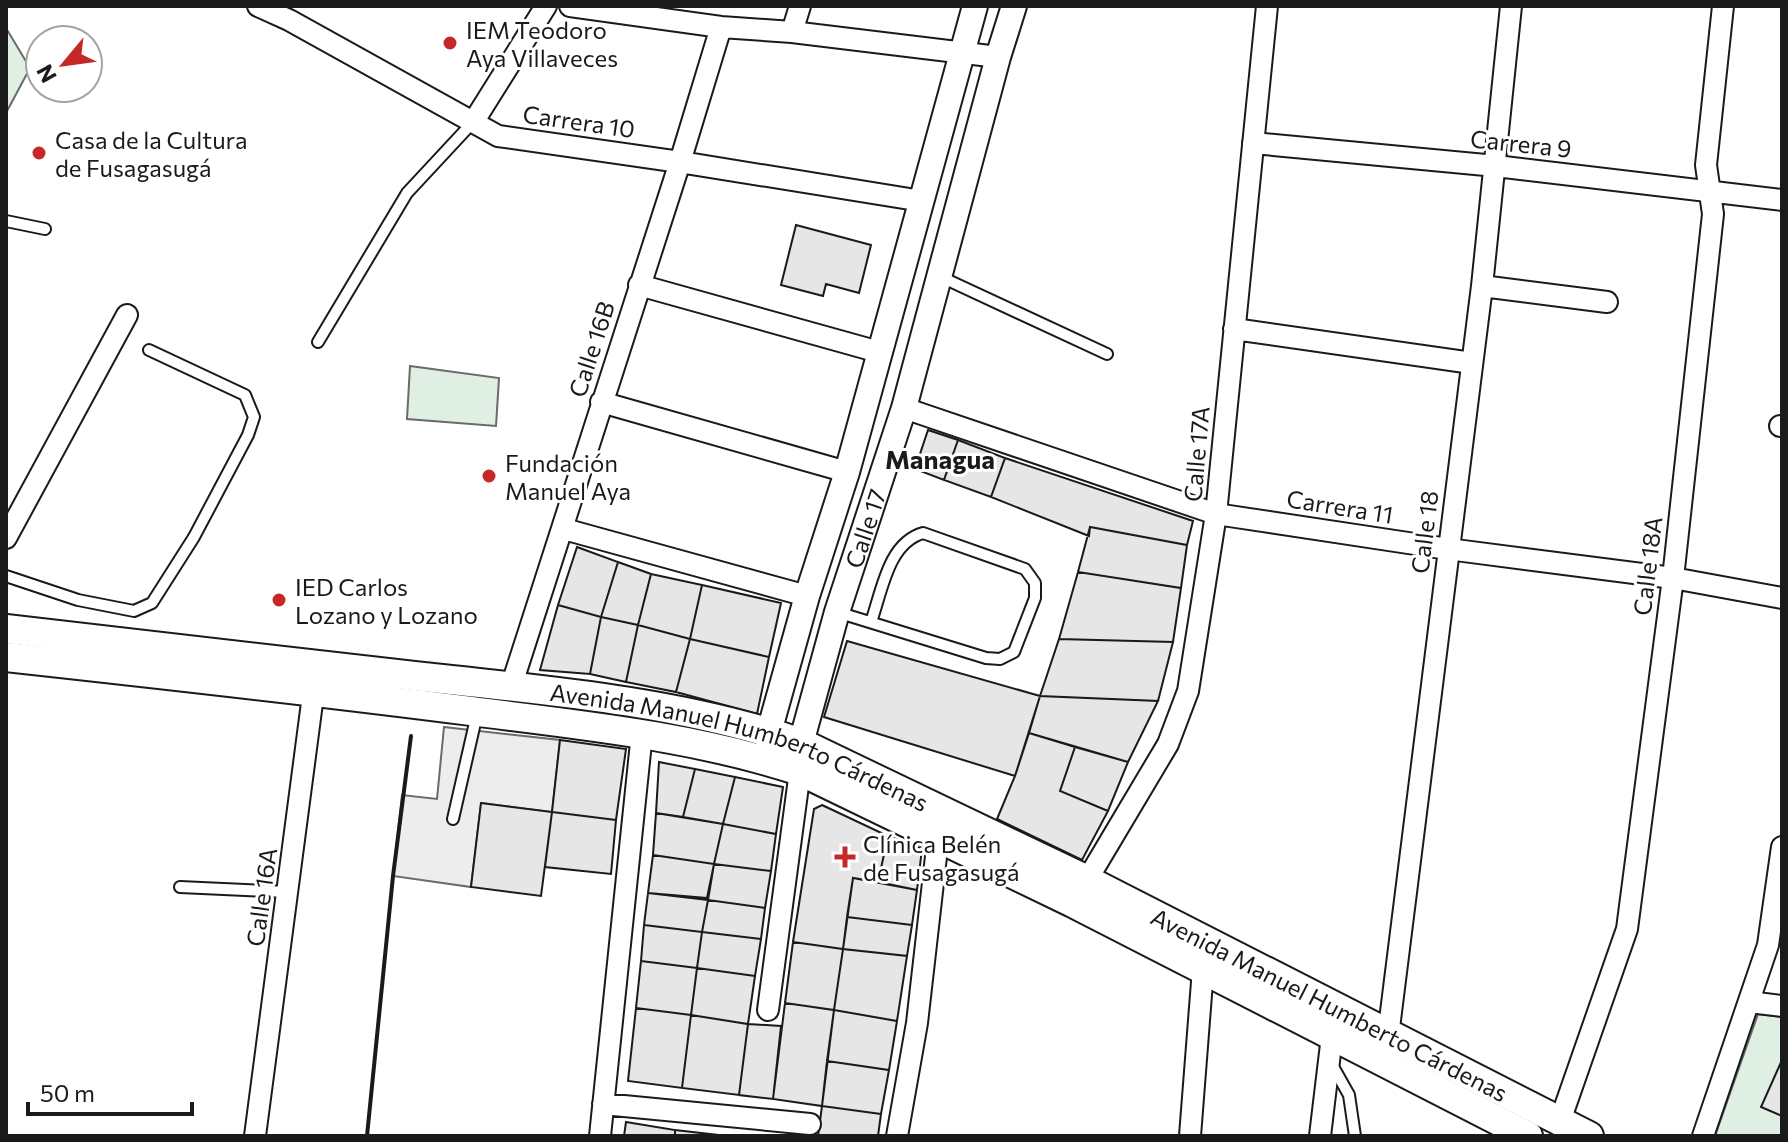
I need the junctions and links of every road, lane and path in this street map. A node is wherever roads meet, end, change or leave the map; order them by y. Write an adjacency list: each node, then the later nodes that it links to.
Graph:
1 (258, 6): 14 (street, Carrera 10)
2 (546, 6): 14 (street)
3 (570, 6): 10 (street)
4 (800, 6): 11 (street)
5 (975, 6): 12 (street, Calle 17)
6 (1014, 6): 13 (street, Calle 17)
7 (1267, 6): 15 (street, Calle 17A)
8 (1511, 6): 17 (street, Calle 18)
9 (1723, 6): 18 (street, Calle 18A)
10 (721, 27): 11 (street); 16 (street, Calle 16B)
11 (792, 32): 12 (street)
12 (962, 51): 13 (street); 20 (street, Calle 17)
13 (998, 57): 23 (street, Calle 17)
14 (474, 121): 16 (street, Carrera 10); 29 (lane)
15 (1253, 143): 17 (street, Carrera 9); 28 (street, Calle 17A)
16 (680, 162): 20 (street, Carrera 10); 24 (street, Calle 16B)
17 (1496, 166): 18 (street, Carrera 9); 25 (street, Calle 18)
18 (1710, 191): 19 (street, Carrera 9); 42 (street, Calle 18A)
19 (1782, 200)
20 (922, 201): 31 (street, Calle 17)
21 (6, 221): 22 (lane)
22 (45, 229)
23 (939, 276): 32 (lane); 35 (street, Calle 17)
24 (639, 285): 31 (street); 34 (street, Calle 16B)
25 (1482, 286): 26 (street); 33 (street, Calle 18)
26 (1607, 302)
27 (127, 315): 39 (street)
28 (1234, 329): 33 (street); 37 (street, Calle 17A)
29 (318, 342)
30 (149, 350): 41 (lane)
31 (879, 352): 36 (street, Calle 17)
32 (1107, 354)
33 (1472, 363): 40 (street, Calle 18)
34 (601, 402): 36 (street); 38 (street, Calle 16B)
35 (904, 408): 37 (street, Carrera 11); 45 (street, Calle 17)
36 (847, 472): 43 (street, Calle 17)
37 (1216, 514): 40 (street, Carrera 11); 60 (street, Calle 17A)
38 (564, 529): 43 (street); 50 (street, Calle 16B)
39 (6, 538)
40 (1448, 549): 42 (street, Carrera 11); 67 (street, Calle 18)
41 (6, 576)
42 (1673, 578): 44 (street, Carrera 11); 71 (street, Calle 18A)
43 (807, 596): 52 (street, Calle 17)
44 (1782, 598)
45 (837, 612): 46 (lane); 54 (street, Calle 17)
46 (871, 622): 46 (lane)
47 (6, 629): 49 (main road, Avenida Manuel Humberto Cárdenas)
48 (6, 657): 49 (main road, Avenida Manuel Humberto Cárdenas)
49 (315, 678): 50 (main road, Avenida Manuel Humberto Cárdenas); 51 (main road, Avenida Manuel Humberto Cárdenas); 62 (street, Calle 16A)
50 (511, 687): 52 (main road, Avenida Manuel Humberto Cárdenas)
51 (477, 712): 53 (main road, Avenida Manuel Humberto Cárdenas); 57 (lane)
52 (769, 732): 54 (main road, Avenida Manuel Humberto Cárdenas); 55 (street, Calle 17)
53 (642, 733): 55 (main road, Avenida Manuel Humberto Cárdenas); 70 (street)
54 (801, 743): 56 (street, Calle 17); 60 (main road, Avenida Manuel Humberto Cárdenas)
55 (767, 761): 56 (main road, Avenida Manuel Humberto Cárdenas)
56 (800, 771): 58 (main road, Avenida Manuel Humberto Cárdenas); 66 (street, Calle 17)
57 (453, 819)
58 (938, 839): 63 (main road, Avenida Manuel Humberto Cárdenas); 75 (street)
59 (1782, 847): 64 (street)
60 (1087, 880): 67 (main road, Avenida Manuel Humberto Cárdenas)
61 (180, 887): 62 (lane)
62 (288, 892): 73 (street, Calle 16A)
63 (1203, 969): 68 (main road, Avenida Manuel Humberto Cárdenas); 76 (street)
64 (1749, 1002): 65 (street); 81 (street)
65 (1782, 1006)
66 (768, 1010)
67 (1389, 1032): 69 (street, Calle 18); 71 (main road, Avenida Manuel Humberto Cárdenas)
68 (1331, 1047): 69 (main road, Avenida Manuel Humberto Cárdenas); 77 (street); 78 (lane)
69 (1384, 1063): 79 (main road, Avenida Manuel Humberto Cárdenas)
70 (603, 1104): 72 (street); 74 (street)
71 (1560, 1121): 80 (main road, Avenida Manuel Humberto Cárdenas)
72 (810, 1124)
73 (255, 1136)
74 (600, 1136)
75 (897, 1136)
76 (1190, 1136)
77 (1320, 1136)
78 (1355, 1136)
79 (1528, 1136)
80 (1589, 1136)
81 (1703, 1136)

